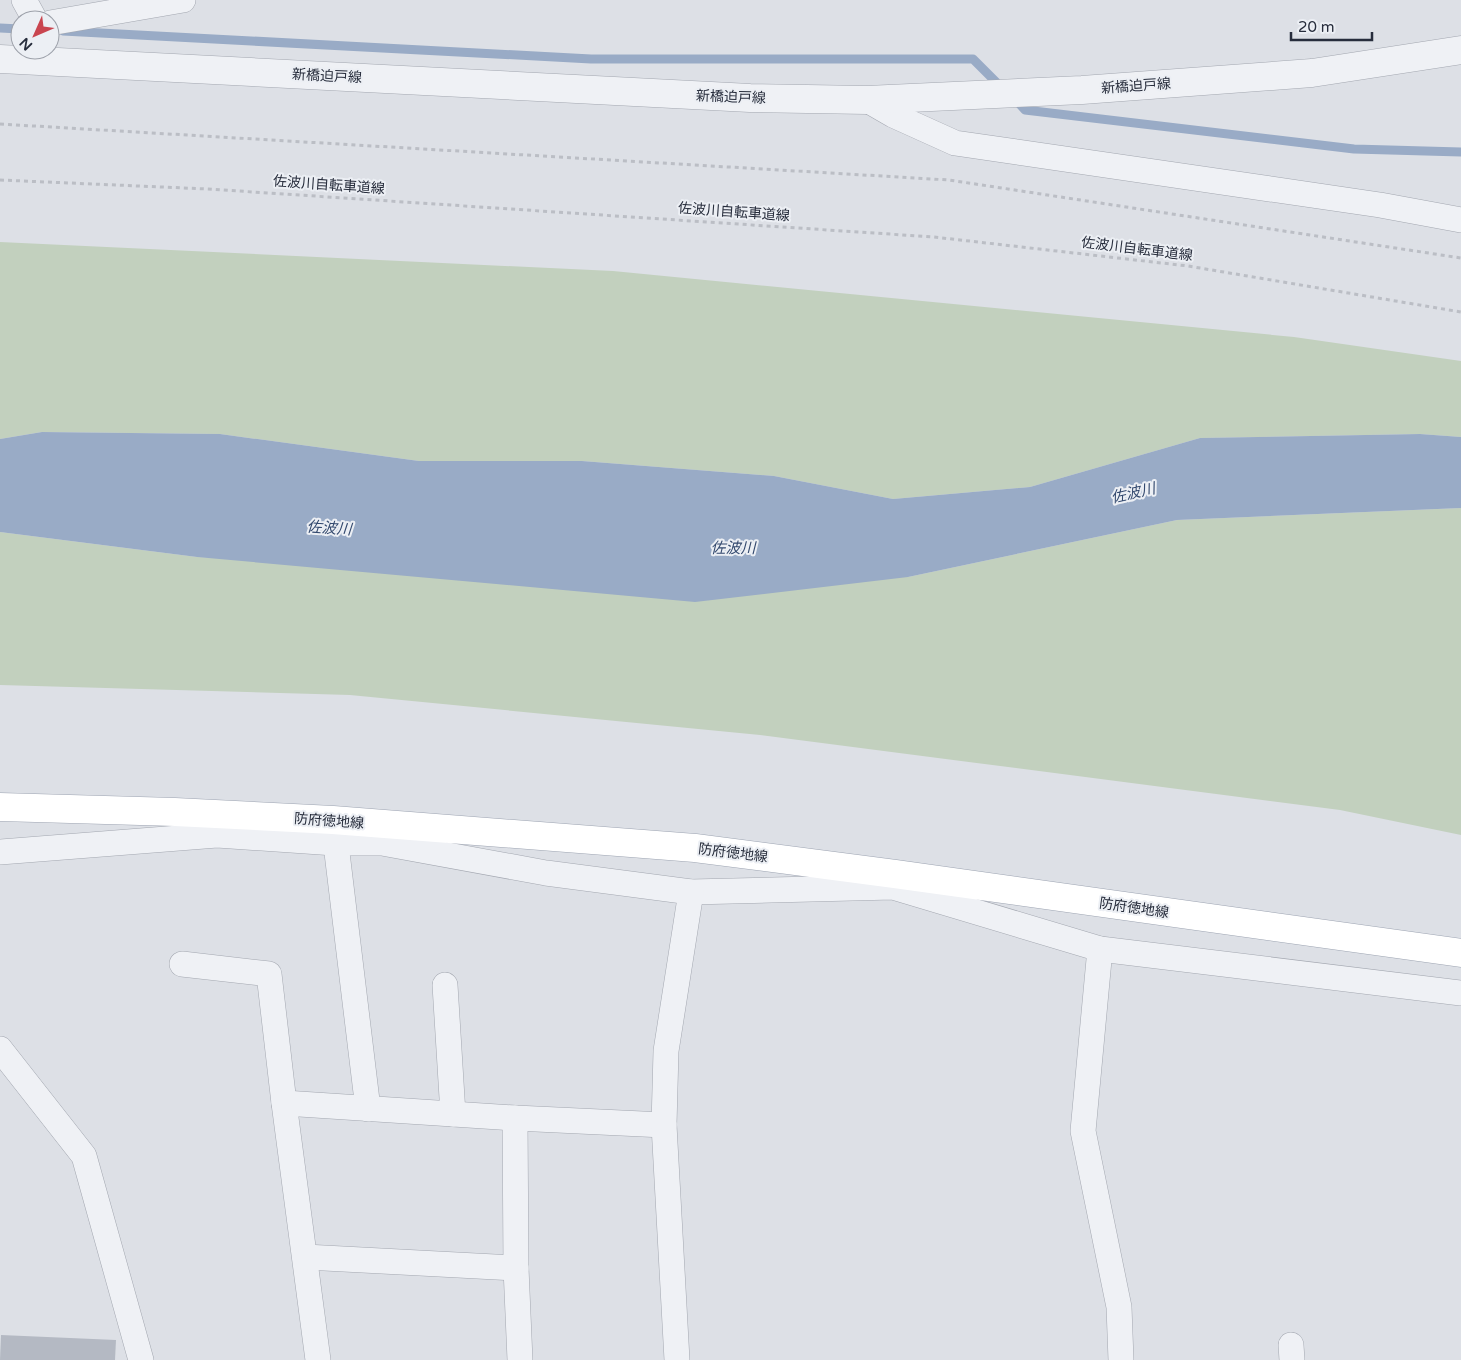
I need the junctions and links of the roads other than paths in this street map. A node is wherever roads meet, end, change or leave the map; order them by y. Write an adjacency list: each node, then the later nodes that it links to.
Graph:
1 (183, 0): 2 (street)
2 (60, 20)
3 (1461, 50): 5 (street, 新橋迫戸線)
4 (60, 57): 5 (street, 新橋迫戸線)
5 (867, 100): 6 (street)
6 (1461, 220)
7 (0, 808): 8 (main road, 防府徳地線)
8 (334, 832): 9 (street); 10 (main road, 防府徳地線); 11 (street); 19 (street)
9 (0, 852)
10 (894, 880): 11 (street); 12 (street); 13 (main road, 防府徳地線)
11 (691, 892): 22 (street)
12 (1100, 949): 16 (street); 29 (street)
13 (1461, 953)
14 (182, 964): 18 (street)
15 (445, 985): 20 (street)
16 (1461, 993)
17 (0, 1049): 25 (street)
18 (284, 1103): 19 (street); 23 (street)
19 (368, 1109): 20 (street)
20 (454, 1114): 21 (street)
21 (515, 1118): 22 (street); 24 (street)
22 (664, 1125): 28 (street)
23 (306, 1257): 24 (street); 26 (street)
24 (516, 1268): 27 (street)
25 (140, 1360)
26 (318, 1360)
27 (520, 1360)
28 (677, 1360)
29 (1121, 1360)

